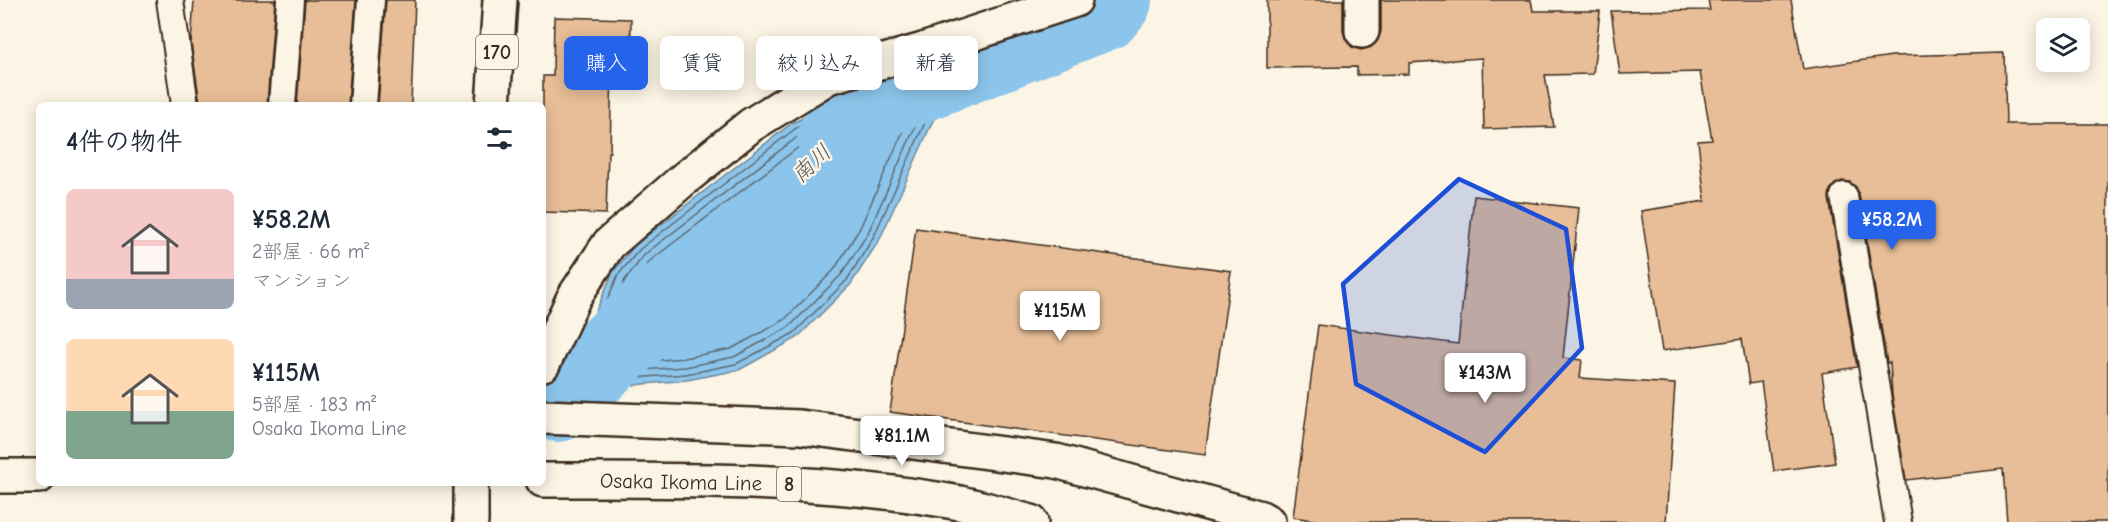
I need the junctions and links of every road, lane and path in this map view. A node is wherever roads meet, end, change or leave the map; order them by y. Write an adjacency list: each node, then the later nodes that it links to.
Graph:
1 (170, 0): 6 (lane)
2 (290, 0): 7 (lane)
3 (370, 0): 8 (lane)
4 (500, 0): 9 (main road, 170)
5 (1075, 0): 11 (main road)
6 (185, 102)
7 (282, 102)
8 (363, 102)
9 (493, 102)
10 (1844, 196): 20 (lane)
11 (546, 358)
12 (546, 417): 19 (main road)
13 (0, 476): 14 (main road)
14 (36, 476)
15 (546, 480): 18 (main road, Osaka Ikoma Line / 8)
16 (471, 486): 17 (main road)
17 (471, 522)
18 (1031, 522)
19 (1268, 522)
20 (1898, 522)

